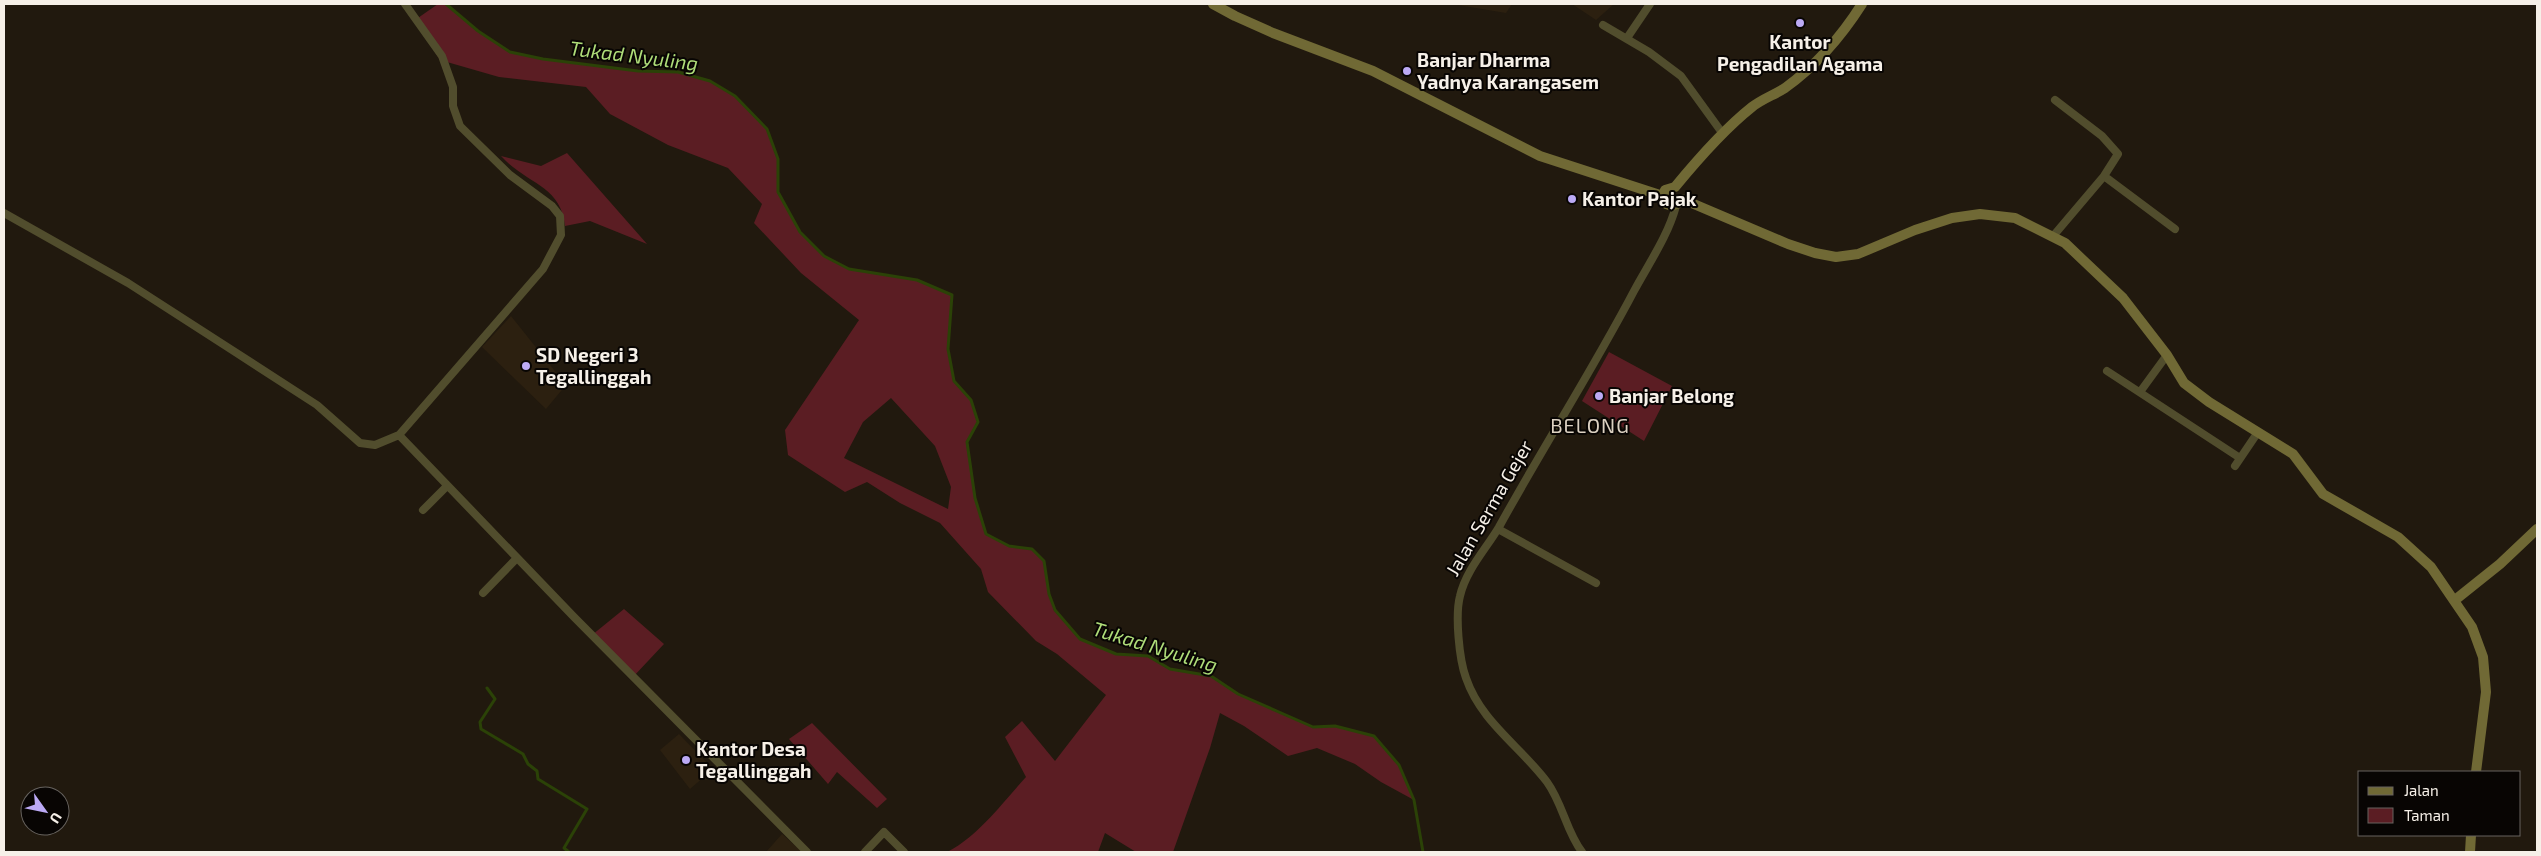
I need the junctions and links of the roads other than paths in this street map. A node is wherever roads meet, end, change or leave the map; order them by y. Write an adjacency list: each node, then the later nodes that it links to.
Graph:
1 (405, 4): 19 (street)
2 (1213, 4): 11 (street)
3 (1650, 4): 6 (street)
4 (1862, 4): 8 (street)
5 (1603, 25): 6 (street)
6 (1627, 38): 8 (street)
7 (2055, 100): 9 (street)
8 (1723, 134): 10 (street)
9 (2104, 176): 13 (street); 14 (street)
10 (1675, 187): 11 (street); 11 (street)
11 (1672, 202): 14 (street); 24 (street, Jalan Serma Gejer)
12 (4, 213): 19 (street)
13 (2175, 229)
14 (2054, 235): 15 (street)
15 (2167, 355): 17 (street); 18 (street)
16 (2107, 371): 17 (street)
17 (2140, 392): 20 (street)
18 (2258, 432): 20 (street); 29 (street)
19 (399, 435): 22 (street)
20 (2240, 458): 21 (street)
21 (2235, 466)
22 (447, 486): 23 (street); 26 (street)
23 (423, 510)
24 (1498, 528): 27 (street); 35 (street, Jalan Serma Gejer)
25 (2537, 529): 29 (street)
26 (517, 558): 28 (street); 32 (street)
27 (1596, 583)
28 (483, 593)
29 (2455, 600): 30 (street)
30 (2476, 771)
31 (2471, 836): 36 (street)
32 (807, 852)
33 (865, 852): 34 (street)
34 (904, 852)
35 (1582, 852)
36 (2470, 852)

